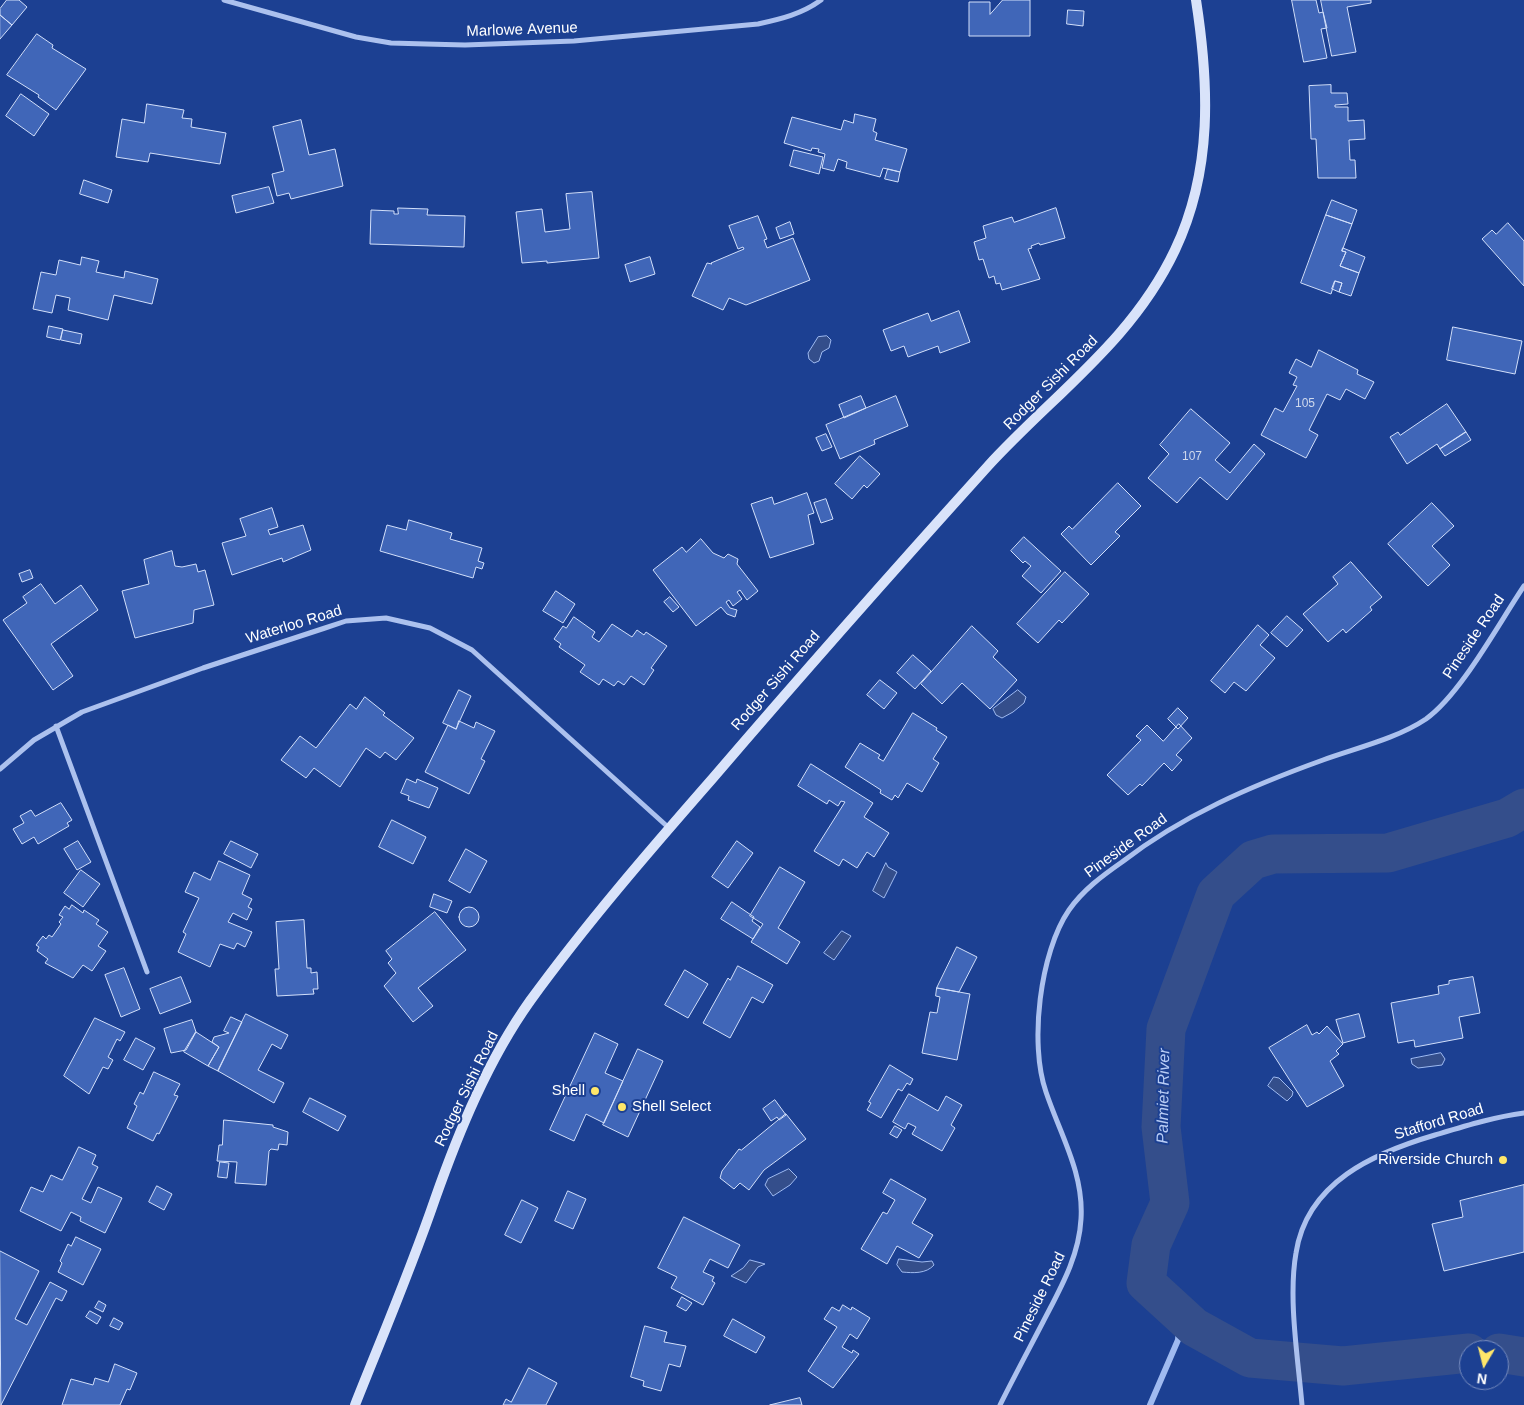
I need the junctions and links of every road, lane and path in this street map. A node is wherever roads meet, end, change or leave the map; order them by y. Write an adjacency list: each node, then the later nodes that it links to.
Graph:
1 (224, 0): 2 (street, Marlowe Avenue)
2 (822, 0)
3 (1196, 0): 7 (main road, Rodger Sishi Road)
4 (1524, 586): 11 (street, Pineside Road)
5 (56, 726): 6 (street, Waterloo Road); 7 (street, Waterloo Road); 8 (street)
6 (0, 769)
7 (669, 828): 10 (main road, Rodger Sishi Road)
8 (147, 972)
9 (1524, 1112): 12 (street, Stafford Road)
10 (355, 1405)
11 (1000, 1405)
12 (1302, 1405)

